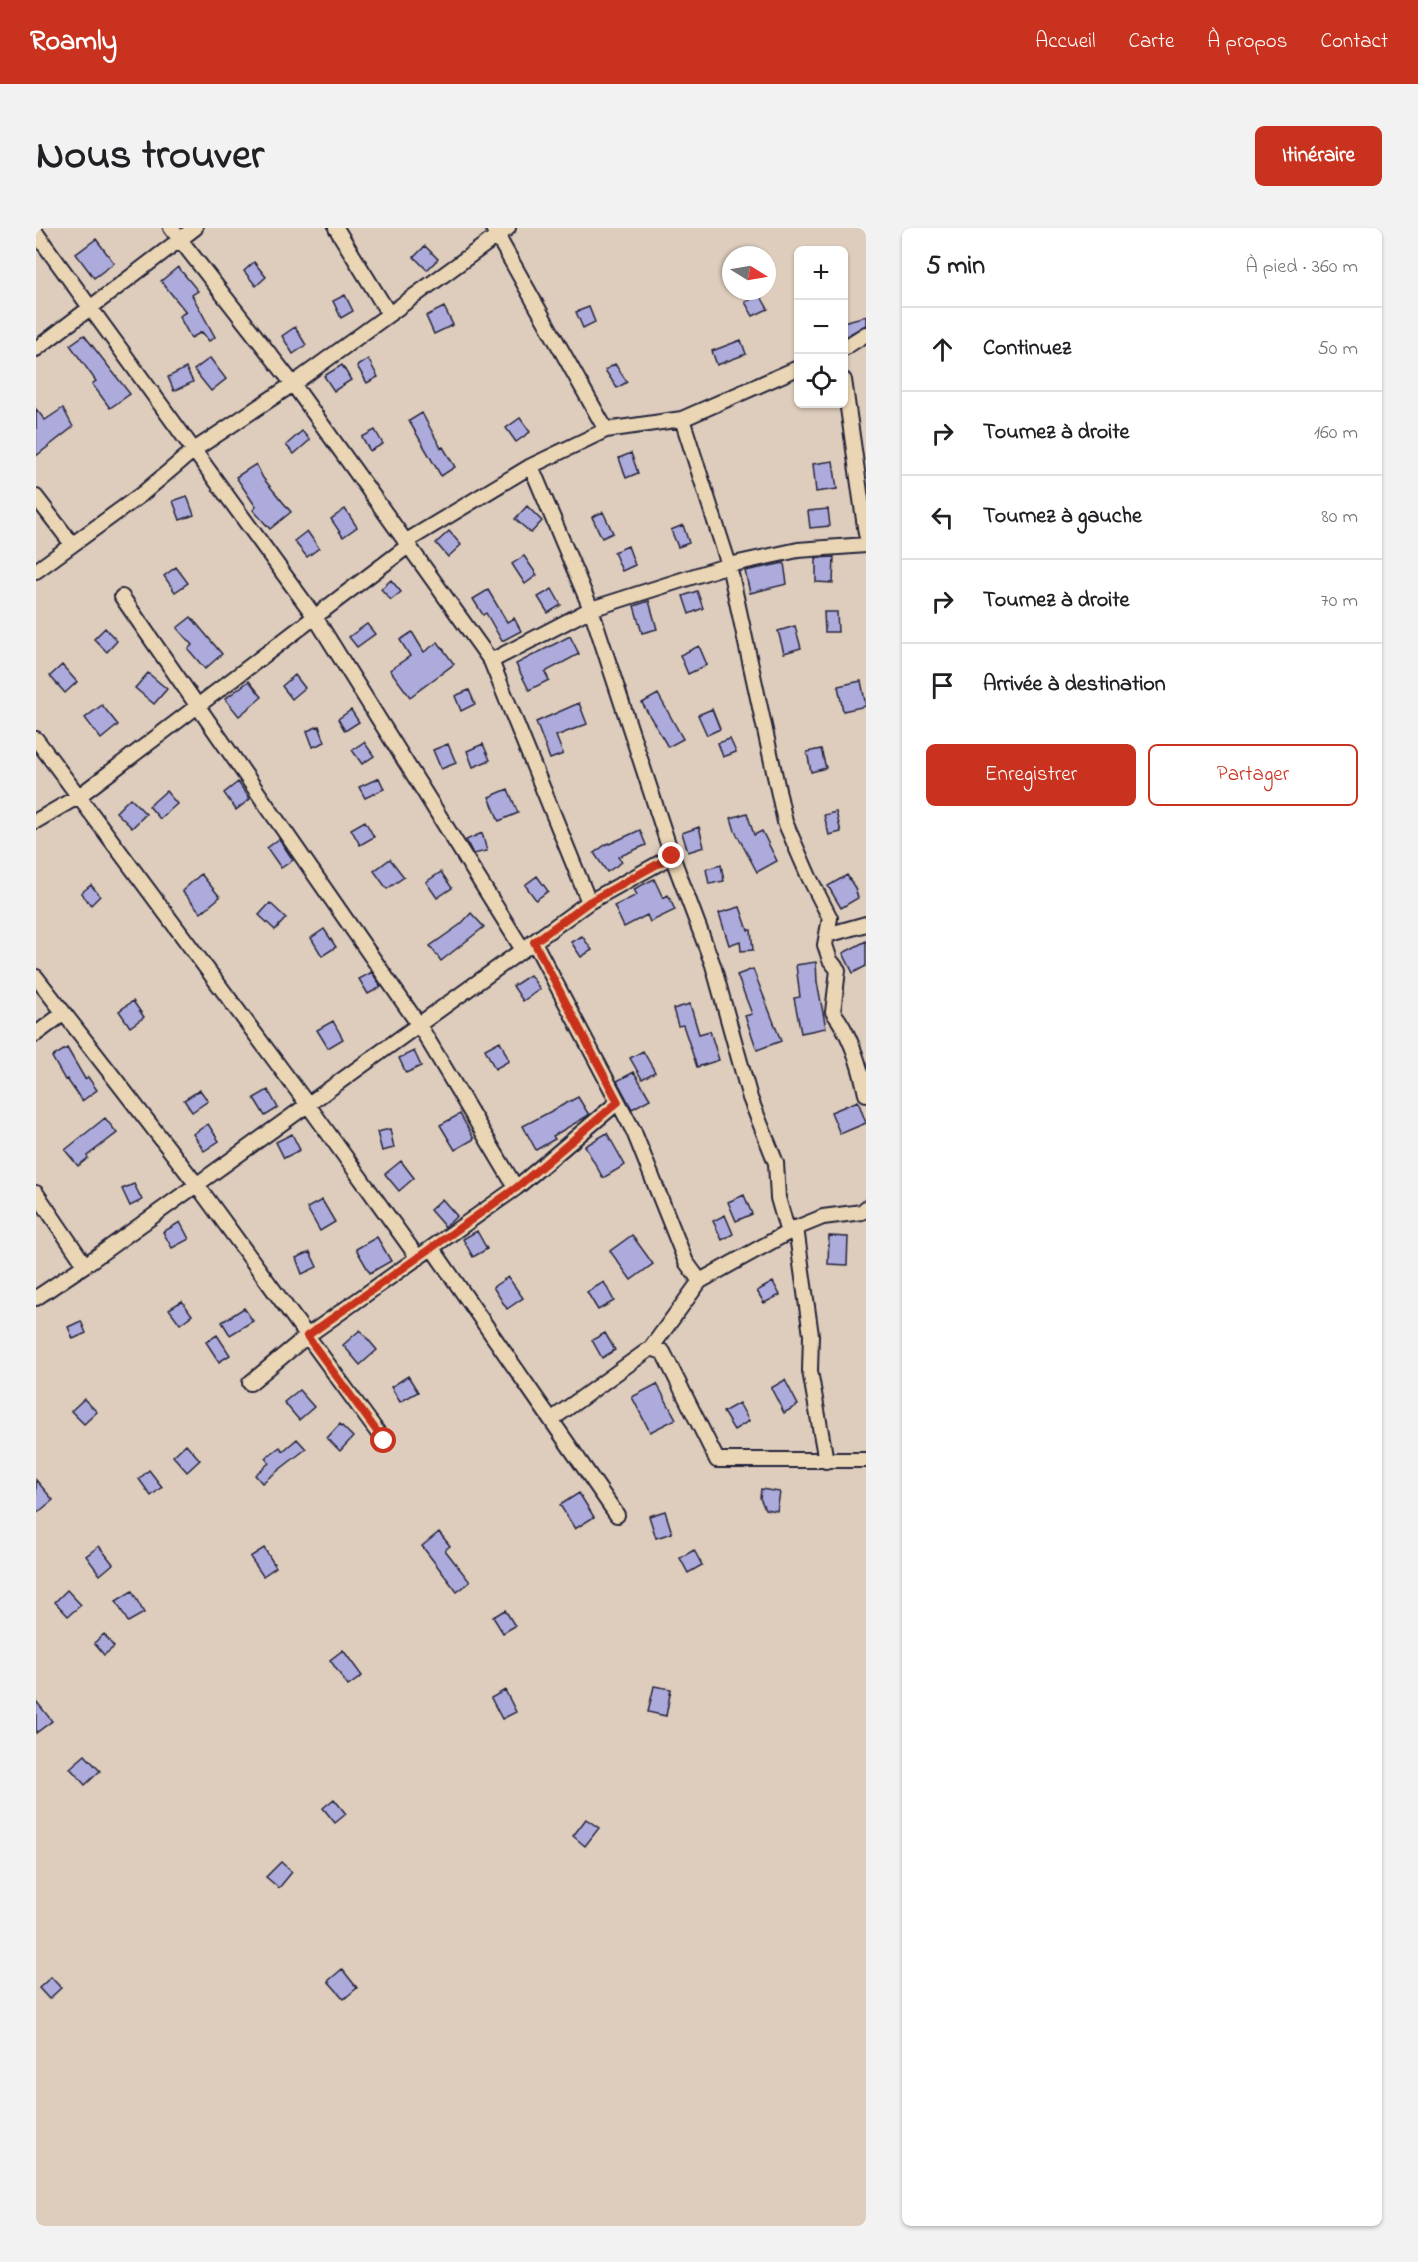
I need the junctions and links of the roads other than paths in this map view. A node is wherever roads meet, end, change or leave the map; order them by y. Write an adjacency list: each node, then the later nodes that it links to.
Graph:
1 (195, 228): 5 (street)
2 (336, 228): 7 (street)
3 (500, 230): 7 (street); 15 (street)
4 (36, 233): 6 (street)
5 (175, 234): 6 (street); 12 (street)
6 (91, 307): 10 (street); 16 (street)
7 (389, 314): 12 (street)
8 (866, 334): 9 (street)
9 (848, 345)
10 (36, 349)
11 (794, 370): 14 (street)
12 (293, 384): 16 (street); 21 (street)
13 (847, 408): 19 (street)
14 (682, 419): 15 (street); 23 (street)
15 (606, 430): 17 (street)
16 (194, 450): 20 (street); 27 (street)
17 (531, 466): 21 (street); 26 (street)
18 (36, 497): 20 (street)
19 (866, 534)
20 (72, 544): 24 (street)
21 (407, 544): 27 (street); 28 (street)
22 (866, 545): 23 (street)
23 (729, 565): 26 (street); 36 (street)
24 (36, 571)
25 (122, 597): 29 (street)
26 (591, 609): 28 (street); 33 (street)
27 (315, 617): 29 (street); 37 (street)
28 (491, 661): 34 (street)
29 (198, 708): 31 (street); 40 (street)
30 (36, 739): 31 (street)
31 (79, 796): 32 (street); 44 (street)
32 (36, 821)
33 (672, 856): 34 (street); 49 (street)
34 (589, 902): 37 (street)
35 (866, 924): 36 (street)
36 (828, 935): 42 (street)
37 (528, 946): 40 (street); 43 (street)
38 (36, 977): 39 (street)
39 (64, 1013): 41 (street); 45 (street)
40 (419, 1025): 44 (street); 46 (street)
41 (36, 1034)
42 (866, 1094)
43 (618, 1102): 46 (street); 53 (street)
44 (308, 1105): 45 (street); 51 (street)
45 (196, 1185): 52 (street); 55 (street)
46 (516, 1188): 50 (street)
47 (36, 1193): 52 (street)
48 (866, 1208): 49 (street)
49 (796, 1228): 53 (street); 61 (street)
50 (432, 1248): 51 (street); 58 (street)
51 (417, 1258): 55 (street)
52 (86, 1265): 54 (street)
53 (700, 1281): 56 (street)
54 (36, 1298)
55 (307, 1336): 57 (street); 59 (street)
56 (651, 1348): 58 (street); 61 (street)
57 (250, 1383)
58 (551, 1420): 62 (street)
59 (384, 1441)
60 (866, 1460): 61 (street)
61 (826, 1461)
62 (617, 1515)

